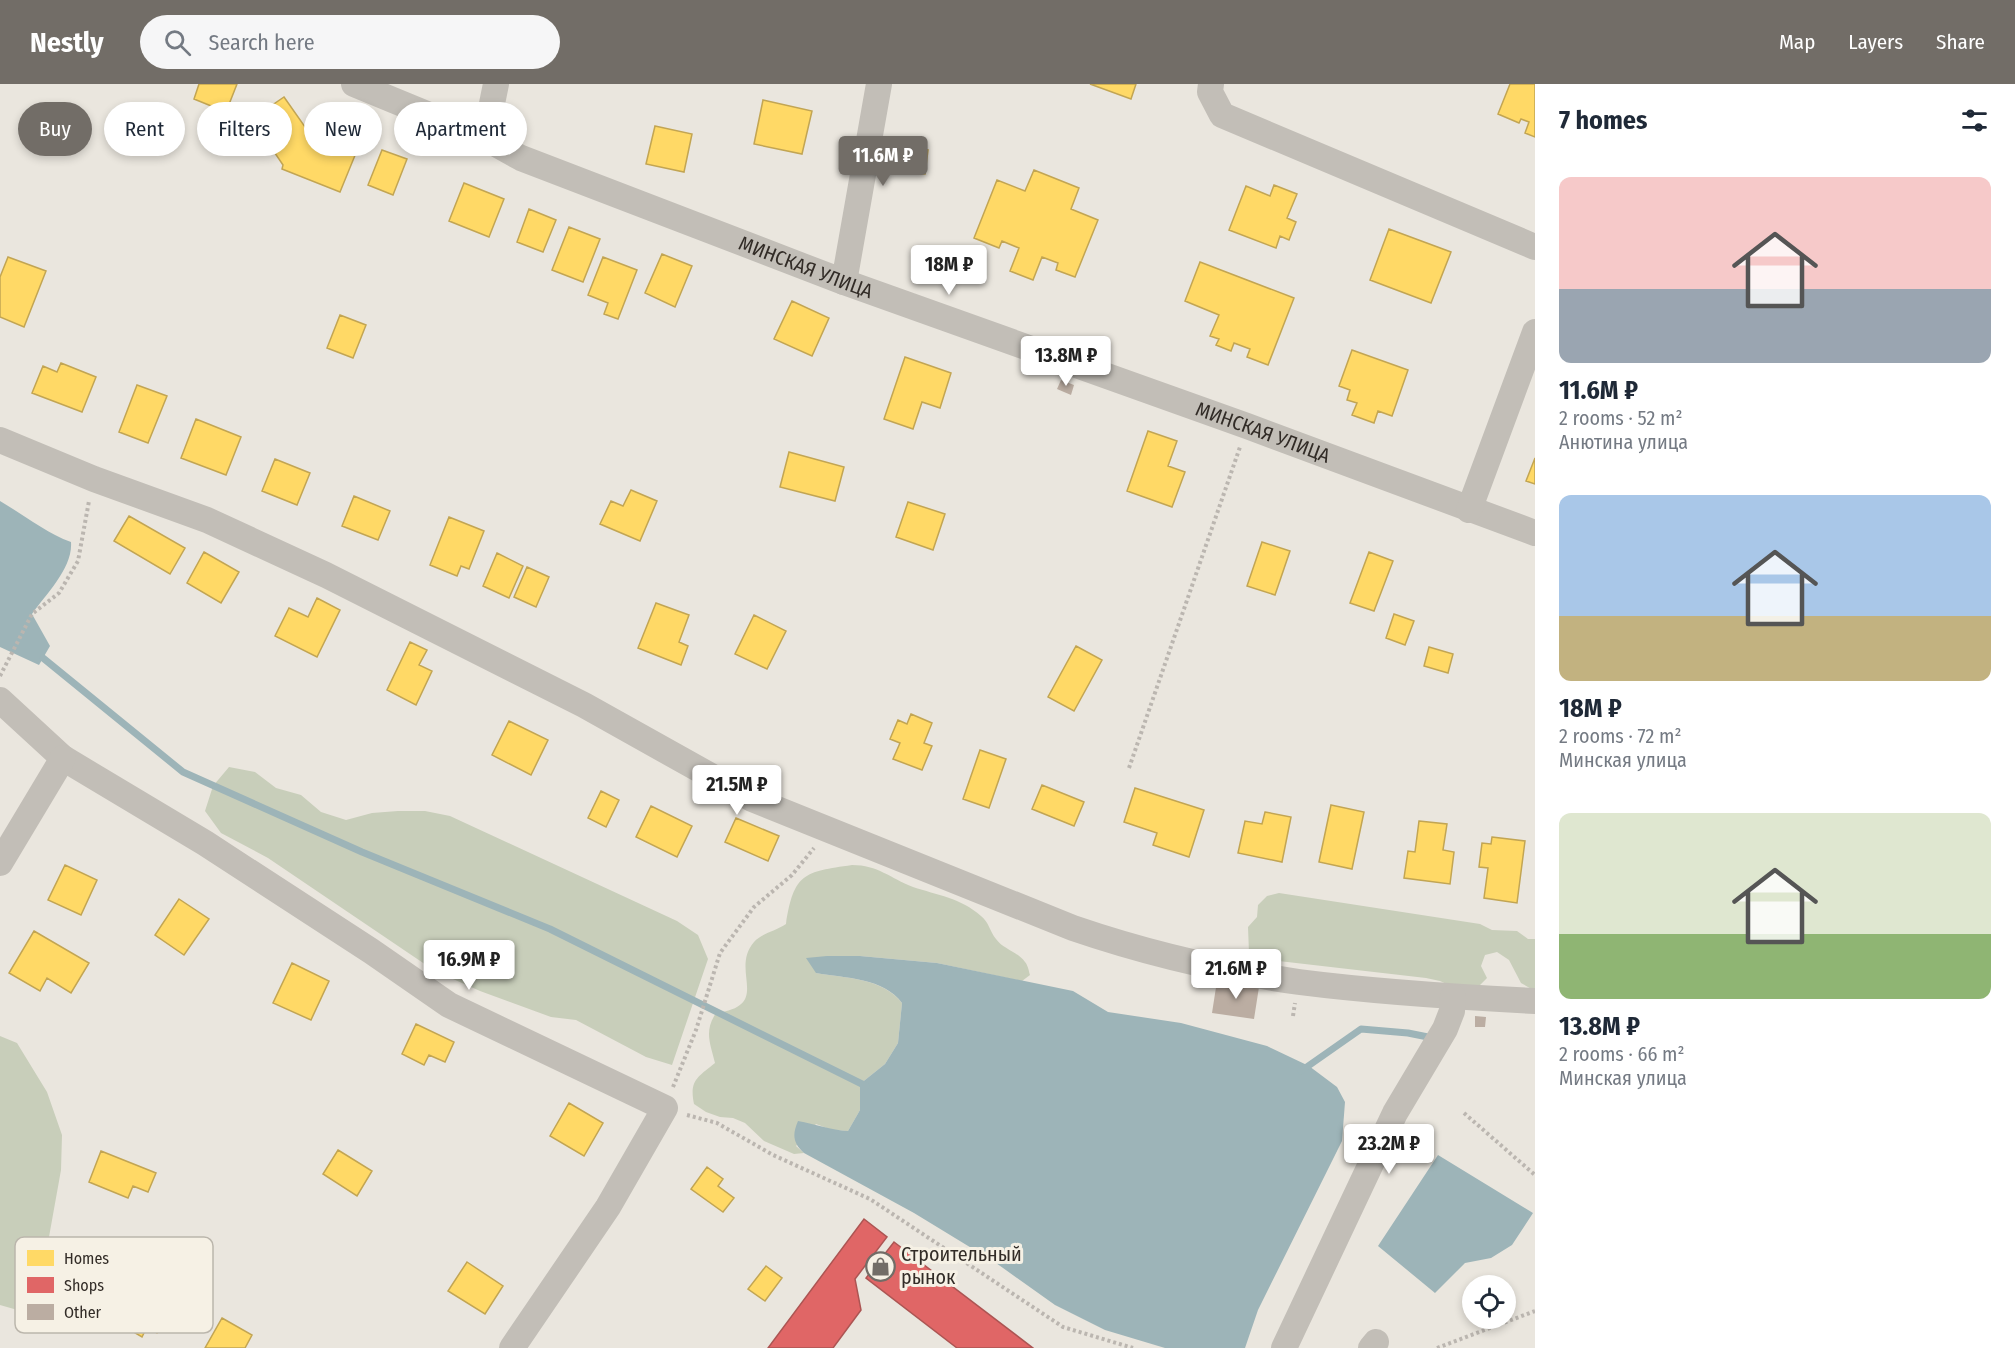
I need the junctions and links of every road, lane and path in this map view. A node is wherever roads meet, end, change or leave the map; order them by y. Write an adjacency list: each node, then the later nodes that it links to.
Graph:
1 (354, 84): 5 (street, МИНСКАЯ УЛИЦА)
2 (496, 84): 6 (street)
3 (879, 84): 9 (street)
4 (1211, 84): 8 (street)
5 (398, 102)
6 (492, 102)
7 (517, 156): 9 (street, МИНСКАЯ УЛИЦА)
8 (1535, 247)
9 (844, 282): 11 (street, МИНСКАЯ УЛИЦА)
10 (1535, 332): 14 (street)
11 (1247, 426): 14 (street, МИНСКАЯ УЛИЦА); 19 (path)
12 (0, 440): 13 (street)
13 (94, 479): 16 (path); 20 (street)
14 (1469, 510): 15 (street, МИНСКАЯ УЛИЦА)
15 (1535, 533)
16 (0, 676)
17 (0, 700): 18 (street)
18 (63, 758): 21 (street); 24 (street)
19 (1129, 768)
20 (830, 829): 22 (street); 24 (path)
21 (0, 863)
22 (1453, 997): 23 (street); 30 (street)
23 (1535, 1001)
24 (665, 1108): 28 (street); 29 (path)
25 (1464, 1113): 26 (path)
26 (1535, 1175)
27 (1535, 1311): 31 (path)
28 (512, 1348)
29 (1133, 1348)
30 (1284, 1348)
31 (1437, 1348)

